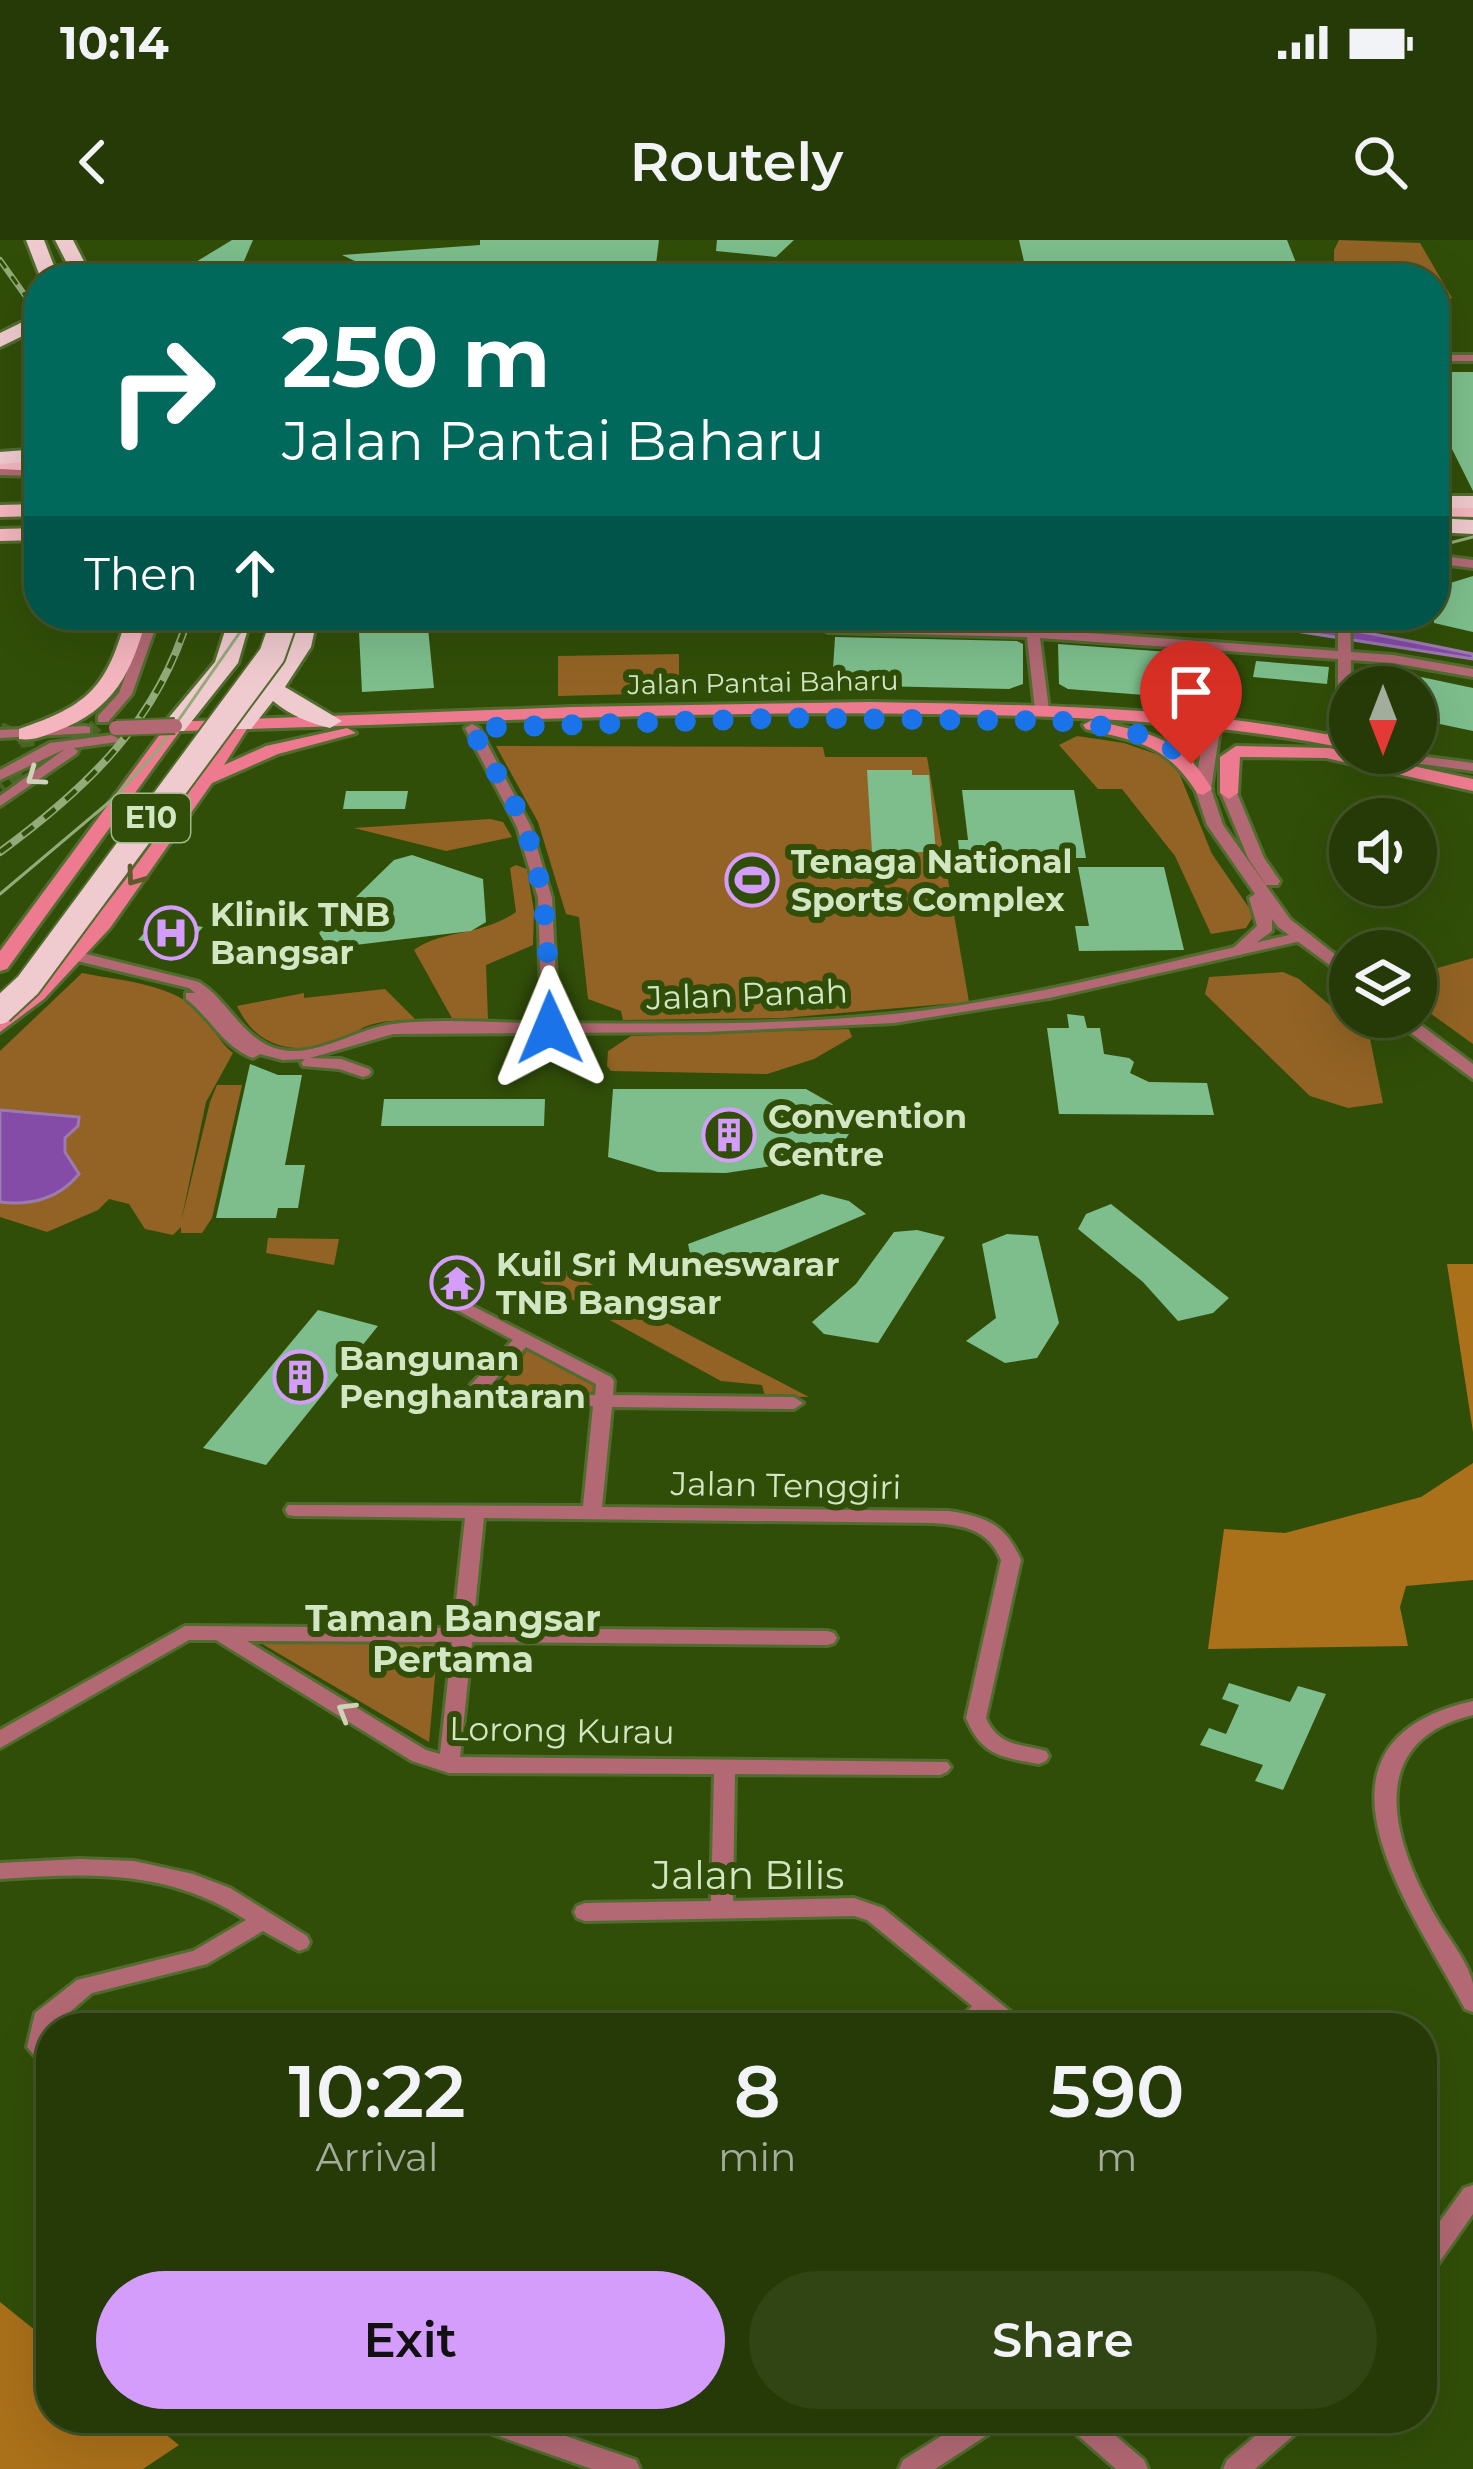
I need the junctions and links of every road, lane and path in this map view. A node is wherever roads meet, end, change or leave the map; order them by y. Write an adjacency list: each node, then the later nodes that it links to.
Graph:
1 (134, 630): 12 (highway)
2 (146, 630): 12 (street)
3 (238, 630): 14 (highway)
4 (261, 630): 46 (highway, E10)
5 (281, 630): 47 (highway, E10, bridge)
6 (304, 630): 15 (highway)
7 (910, 630): 9 (street)
8 (1344, 630): 10 (street)
9 (1033, 633): 10 (street); 16 (street)
10 (1344, 653): 11 (street); 13 (street)
11 (1345, 666)
12 (127, 668): 20 (street); 26 (highway)
13 (1473, 673)
14 (209, 686): 15 (highway); 24 (highway)
15 (270, 687): 17 (highway); 22 (highway)
16 (1042, 710): 17 (main road, Jalan Pantai Baharu); 21 (main road, Jalan Pantai Baharu)
17 (330, 721): 22 (main road, Jalan Pantai Baharu)
18 (1087, 724): 19 (main road, Jalan Pantai Baharu); 21 (main road, Jalan Pantai Baharu); 37 (main road)
19 (472, 728): 23 (main road, Jalan Pantai Baharu); 49 (street)
20 (110, 729): 24 (street); 26 (street)
21 (1212, 729): 27 (main road, Jalan Pantai Baharu); 37 (street)
22 (238, 730): 23 (main road, Jalan Pantai Baharu); 24 (main road, Jalan Pantai Baharu); 33 (main road)
23 (356, 731): 33 (main road)
24 (172, 732): 30 (main road)
25 (0, 734): 26 (street)
26 (32, 744): 35 (street)
27 (1329, 745)
28 (1329, 746): 38 (main road)
29 (71, 752): 39 (street, one-way to 39)
30 (151, 761): 33 (main road); 45 (main road)
31 (1437, 764): 32 (main road)
32 (1473, 770)
33 (209, 774): 44 (main road, one-way to 44)
34 (1435, 774): 36 (main road, Jalan Pantai Baharu)
35 (0, 776)
36 (1473, 785)
37 (1203, 789): 40 (street)
38 (1229, 793): 41 (street)
39 (0, 802)
40 (1250, 875): 41 (street); 42 (street)
41 (1304, 935): 42 (street, Jalan Panah); 43 (street)
42 (1240, 950): 49 (street, Jalan Panah)
43 (1329, 957)
44 (71, 960): 48 (main road); 50 (street, Jalan Panah)
45 (0, 964)
46 (0, 992)
47 (0, 1011)
48 (0, 1026)
49 (550, 1028): 50 (street, Jalan Panah)
50 (233, 1036): 52 (street)
51 (1426, 1038): 53 (street)
52 (363, 1072)
53 (1473, 1073)
54 (459, 1304): 55 (street)
55 (524, 1339): 57 (street); 58 (street)
56 (384, 1398): 57 (street)
57 (469, 1399): 58 (street)
58 (603, 1401): 59 (street); 62 (street)
59 (794, 1403)
60 (295, 1510): 61 (street, Jalan Tenggiri)
61 (475, 1512): 62 (street, Jalan Tenggiri); 64 (street)
62 (592, 1513): 68 (street, Jalan Tenggiri)
63 (218, 1633): 64 (street); 67 (street); 69 (street, Lorong Kurau, one-way to 63)
64 (462, 1635): 65 (street); 69 (street)
65 (827, 1638)
66 (1473, 1708): 77 (street)
67 (0, 1740)
68 (1040, 1756)
69 (449, 1765): 70 (street, Lorong Kurau)
70 (724, 1767): 71 (street, Lorong Kurau); 73 (street)
71 (940, 1767)
72 (0, 1871): 75 (street)
73 (722, 1910): 74 (street, Jalan Bilis); 78 (street, Jalan Bilis)
74 (585, 1912)
75 (262, 1921): 76 (street); 79 (street)
76 (298, 1942)
77 (1473, 2003)
78 (987, 2006): 80 (street); 81 (street, Jalan Bilis)
79 (52, 2013)
80 (980, 2013)
81 (996, 2013)
82 (1473, 2194): 83 (street)
83 (1437, 2245)
84 (523, 2433): 88 (street)
85 (968, 2433): 89 (street)
86 (1094, 2433): 90 (street)
87 (1277, 2433): 91 (street)
88 (627, 2469)
89 (912, 2469)
90 (1136, 2469)
91 (1236, 2469)

